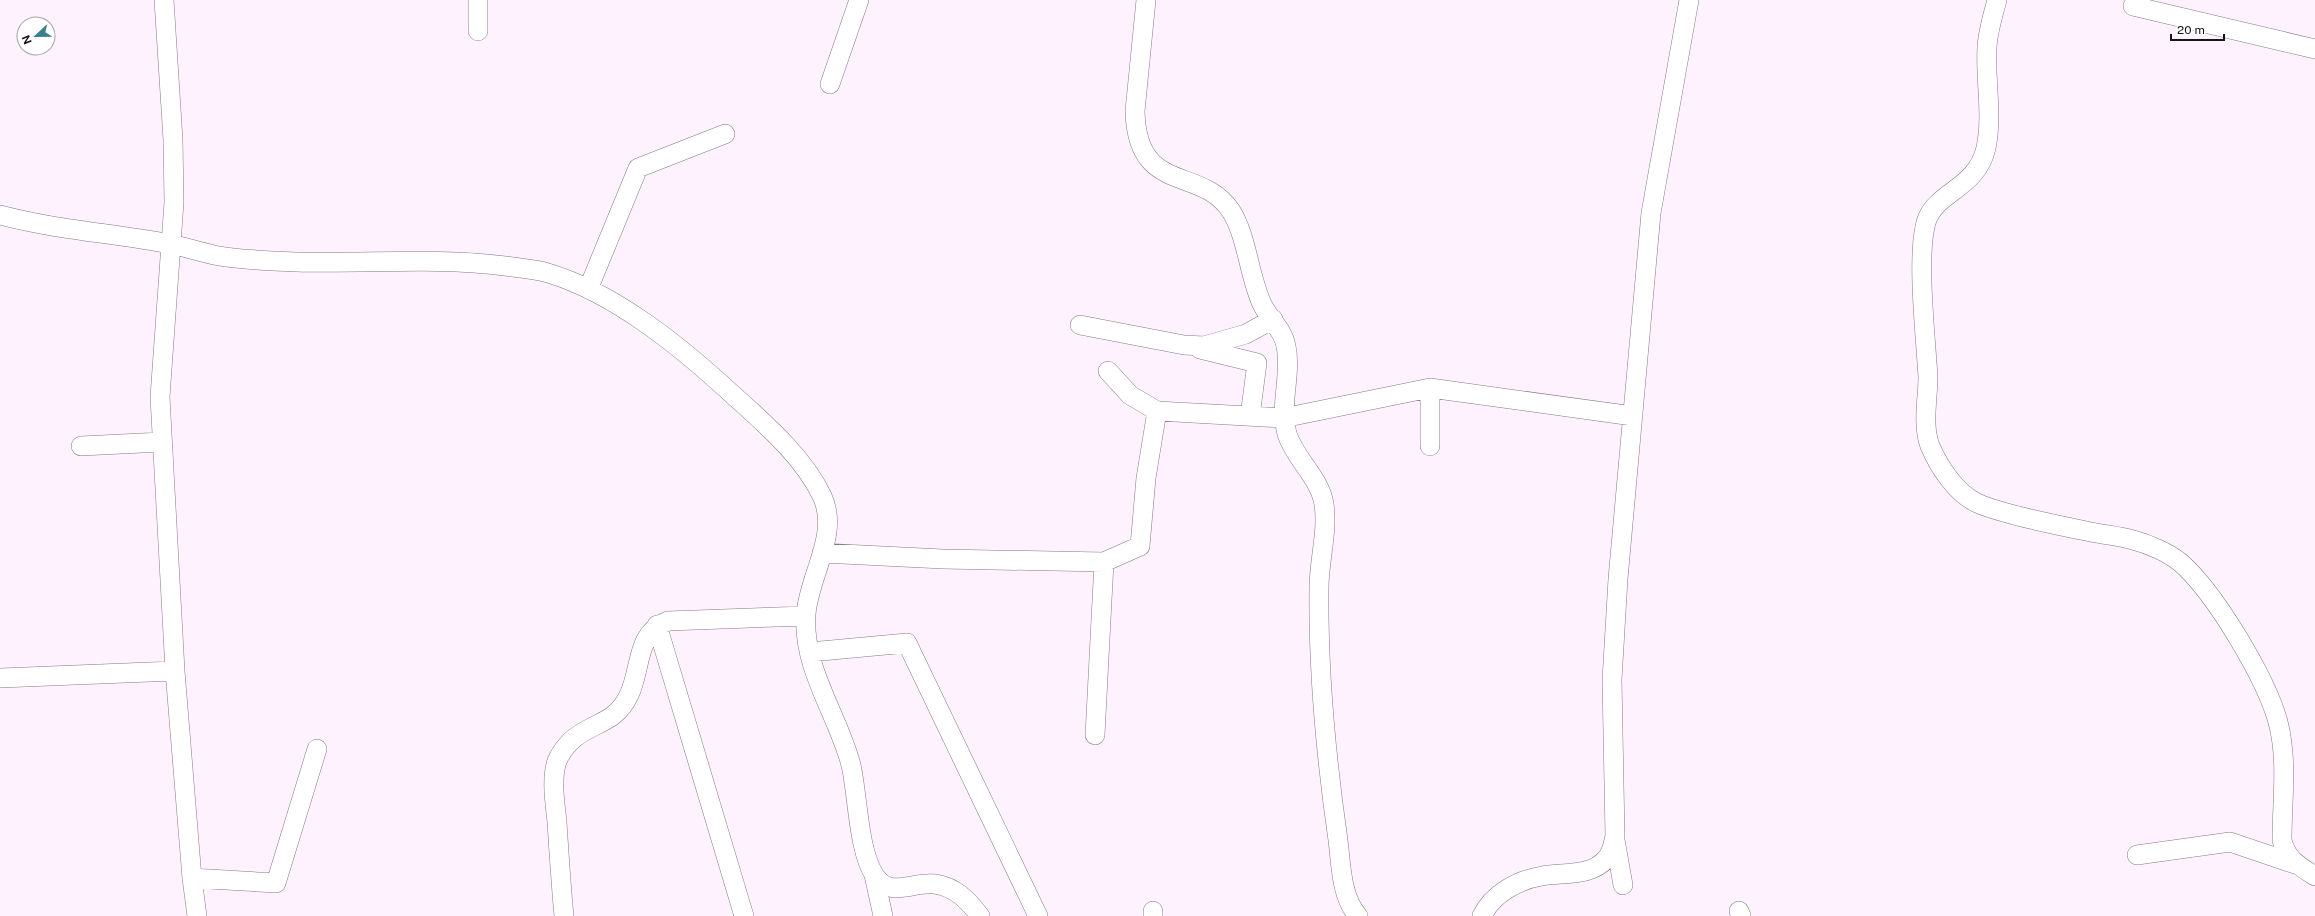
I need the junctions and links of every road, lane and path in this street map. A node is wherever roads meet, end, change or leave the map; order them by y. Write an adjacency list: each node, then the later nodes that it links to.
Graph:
1 (164, 0): 13 (street)
2 (478, 0): 8 (street)
3 (859, 0): 10 (street)
4 (1146, 0): 15 (street)
5 (1689, 0): 22 (street)
6 (1997, 0): 38 (street)
7 (2133, 6): 9 (street)
8 (478, 31)
9 (2315, 49)
10 (830, 84)
11 (725, 134): 14 (street)
12 (0, 215): 13 (street)
13 (171, 244): 14 (street); 24 (street)
14 (589, 287): 27 (street)
15 (1273, 319): 17 (street); 23 (street)
16 (1080, 325): 17 (street)
17 (1184, 345): 21 (street)
18 (1108, 371): 20 (street)
19 (1430, 388): 22 (street); 23 (street); 26 (street)
20 (1157, 411): 21 (street); 28 (street)
21 (1250, 416): 23 (street)
22 (1633, 416): 36 (street)
23 (1284, 418): 49 (street)
24 (162, 442): 25 (street); 32 (street)
25 (81, 446)
26 (1430, 446)
27 (822, 552): 28 (street); 29 (street)
28 (1104, 562): 34 (street)
29 (806, 616): 30 (street); 31 (street)
30 (657, 625): 44 (street); 45 (street)
31 (810, 652): 39 (street); 48 (street)
32 (175, 671): 33 (street); 41 (street)
33 (0, 678)
34 (1095, 734)
35 (317, 749): 41 (street)
36 (1614, 836): 42 (street); 50 (street)
37 (2137, 855): 38 (street)
38 (2295, 864): 40 (street)
39 (874, 875): 46 (street); 47 (street)
40 (2315, 876)
41 (192, 878): 43 (street)
42 (1623, 885)
43 (197, 916)
44 (564, 916)
45 (744, 916)
46 (883, 916)
47 (980, 916)
48 (1038, 916)
49 (1358, 916)
50 (1482, 916)

